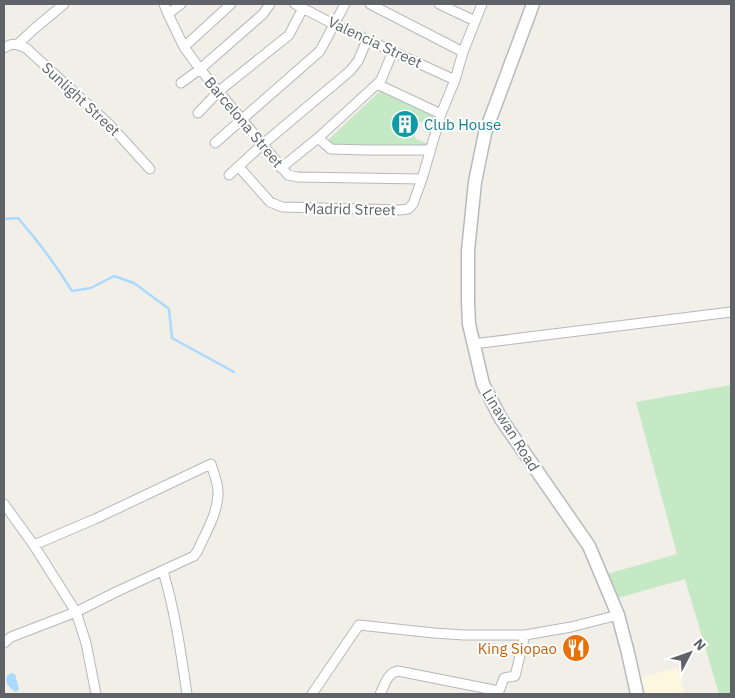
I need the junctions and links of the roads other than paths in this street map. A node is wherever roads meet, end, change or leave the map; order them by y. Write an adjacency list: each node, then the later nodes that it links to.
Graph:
1 (64, 4): 16 (street)
2 (164, 4): 12 (street, Barcelona Street)
3 (181, 4): 12 (street)
4 (231, 4): 17 (street)
5 (270, 4): 21 (street)
6 (345, 4): 14 (street)
7 (370, 4): 20 (street)
8 (439, 4): 13 (street)
9 (482, 4): 13 (street, Madrid Street)
10 (533, 4): 39 (street, Linawan Road)
11 (299, 6): 14 (street, Valencia Street); 25 (street)
12 (168, 14): 17 (street, Barcelona Street)
13 (475, 21): 20 (street, Madrid Street)
14 (335, 25): 15 (street, Valencia Street); 28 (street)
15 (367, 40): 19 (street, Valencia Street); 31 (street)
16 (18, 44): 18 (street); 35 (street, Sunlight Street)
17 (184, 47): 21 (street, Barcelona Street)
18 (4, 48)
19 (393, 51): 22 (street, Valencia Street); 24 (street)
20 (463, 52): 22 (street, Madrid Street)
21 (200, 69): 23 (street); 25 (street, Barcelona Street)
22 (455, 80): 27 (street, Madrid Street)
23 (181, 83)
24 (377, 84): 27 (street); 29 (street)
25 (219, 92): 26 (street); 28 (street, Barcelona Street)
26 (198, 114)
27 (441, 114): 32 (street, Madrid Street)
28 (241, 119): 30 (street); 31 (street, Barcelona Street)
29 (318, 138): 32 (street); 34 (street)
30 (215, 142)
31 (263, 144): 33 (street); 34 (street, Barcelona Street)
32 (431, 148): 37 (street, Madrid Street)
33 (240, 167): 36 (street); 37 (street, Madrid Street)
34 (282, 168): 37 (street, Barcelona Street)
35 (150, 169)
36 (229, 175)
37 (422, 179)
38 (731, 312): 39 (street)
39 (473, 344): 44 (street, Linawan Road)
40 (4, 504): 41 (street)
41 (34, 545): 42 (street); 43 (street)
42 (163, 571): 43 (street); 49 (street)
43 (76, 612): 46 (street); 48 (street)
44 (618, 615): 45 (street); 52 (street, Linawan Road)
45 (525, 634): 47 (street); 50 (street)
46 (4, 643)
47 (499, 693): 51 (street)
48 (96, 694)
49 (187, 694)
50 (312, 694)
51 (380, 694)
52 (637, 694)

